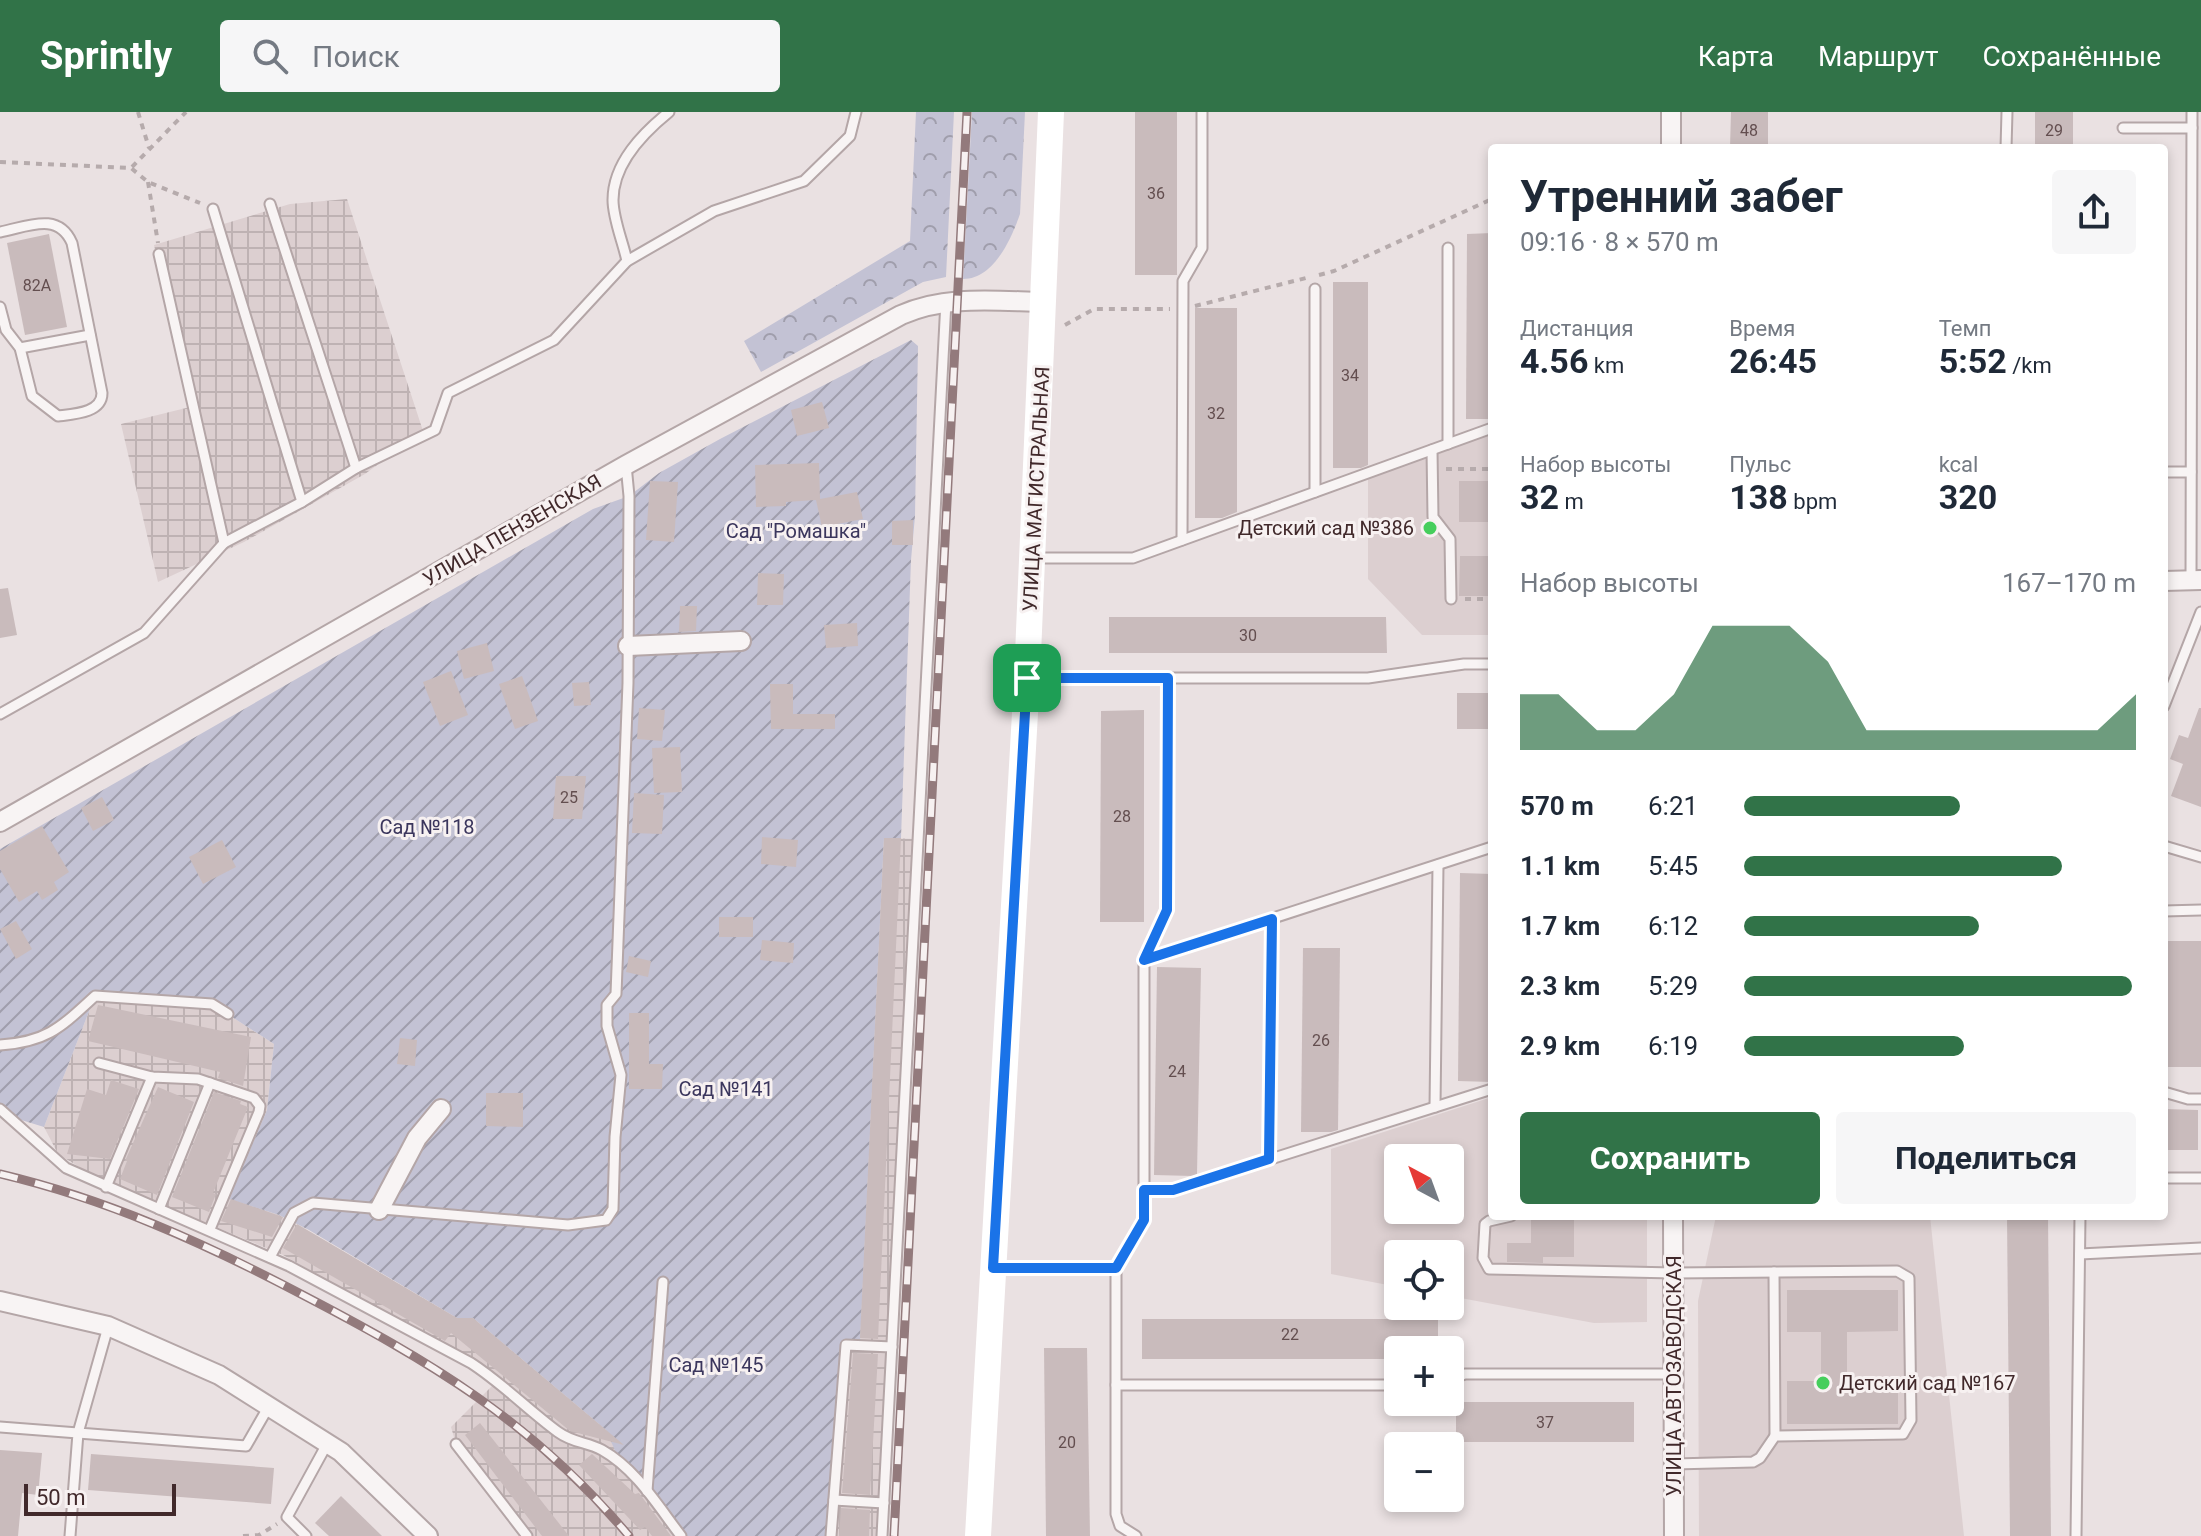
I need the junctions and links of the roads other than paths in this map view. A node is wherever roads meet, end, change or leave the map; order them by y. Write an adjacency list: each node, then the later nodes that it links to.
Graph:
1 (669, 112): 17 (lane)
2 (856, 112): 17 (lane)
3 (1051, 112): 20 (main road, УЛИЦА МАГИСТРАЛЬНАЯ)
4 (1202, 112): 33 (lane)
5 (1671, 112): 10 (street)
6 (2007, 112): 11 (lane)
7 (2192, 112): 9 (lane)
8 (2123, 128): 9 (lane)
9 (2192, 128): 30 (lane)
10 (1671, 144)
11 (2006, 144)
12 (270, 204): 28 (lane)
13 (213, 209): 32 (lane)
14 (0, 232): 22 (lane)
15 (1448, 248): 25 (lane)
16 (159, 254): 34 (lane)
17 (627, 261): 28 (lane)
18 (1315, 289): 31 (lane)
19 (946, 301): 20 (street, УЛИЦА ПЕНЗЕНСКАЯ); 27 (street, УЛИЦА ПЕНЗЕНСКАЯ); 88 (lane)
20 (1043, 302): 35 (main road, УЛИЦА МАГИСТРАЛЬНАЯ)
21 (0, 307): 23 (lane)
22 (90, 335): 23 (lane); 23 (lane)
23 (20, 348)
24 (1488, 429): 25 (lane)
25 (1448, 444): 26 (lane)
26 (1432, 450): 31 (lane); 38 (lane)
27 (626, 465): 41 (lane); 47 (street, УЛИЦА ПЕНЗЕНСКАЯ)
28 (356, 468): 32 (lane)
29 (2168, 472): 30 (lane)
30 (2191, 472): 36 (lane)
31 (1315, 492): 33 (lane)
32 (302, 502): 34 (lane)
33 (1182, 540): 35 (lane)
34 (224, 543): 46 (lane)
35 (1033, 558): 43 (main road, УЛИЦА МАГИСТРАЛЬНАЯ)
36 (2196, 580): 37 (street)
37 (2168, 581)
38 (1451, 599)
39 (2201, 612): 45 (lane)
40 (741, 641): 41 (street)
41 (628, 646): 73 (lane)
42 (1488, 664): 44 (lane)
43 (1027, 678): 44 (lane); 81 (main road, УЛИЦА МАГИСТРАЛЬНАЯ)
44 (1168, 678): 55 (lane)
45 (2168, 696)
46 (0, 714)
47 (0, 822)
48 (2168, 847): 50 (lane)
49 (1488, 848): 51 (lane)
50 (2201, 857)
51 (1438, 865): 54 (lane); 64 (lane)
52 (2201, 910): 53 (lane)
53 (2168, 911)
54 (1272, 919): 55 (lane); 67 (lane)
55 (1144, 960): 71 (lane)
56 (228, 1014): 57 (lane)
57 (0, 1045)
58 (99, 1063): 59 (lane)
59 (152, 1077): 60 (lane); 70 (lane)
60 (210, 1083): 72 (lane); 77 (lane)
61 (1488, 1090): 64 (lane)
62 (2168, 1093): 63 (lane)
63 (2201, 1099)
64 (1435, 1107): 67 (lane)
65 (0, 1109): 70 (lane)
66 (441, 1109): 73 (street)
67 (1269, 1159): 71 (lane)
68 (2168, 1178): 69 (lane)
69 (2201, 1178)
70 (106, 1187): 72 (lane)
71 (1144, 1190): 82 (lane)
72 (159, 1209): 77 (lane)
73 (379, 1210): 80 (lane)
74 (1493, 1220): 84 (lane)
75 (1673, 1220): 84 (street, УЛИЦА АВТОЗАВОДСКАЯ)
76 (2080, 1220): 79 (lane)
77 (210, 1229): 80 (lane)
78 (2201, 1248): 79 (lane)
79 (2080, 1254): 113 (lane)
80 (270, 1257): 100 (lane)
81 (993, 1268): 82 (lane); 110 (main road, УЛИЦА МАГИСТРАЛЬНАЯ)
82 (1116, 1268): 91 (lane)
83 (1774, 1272): 84 (lane); 96 (lane); 96 (lane)
84 (1674, 1273): 90 (street, УЛИЦА АВТОЗАВОДСКАЯ)
85 (663, 1282): 100 (lane)
86 (0, 1301): 87 (street)
87 (108, 1326): 93 (street); 95 (lane)
88 (892, 1347): 101 (lane); 102 (lane)
89 (1464, 1374): 90 (lane)
90 (1674, 1374): 99 (street, УЛИЦА АВТОЗАВОДСКАЯ)
91 (1116, 1385): 92 (lane); 111 (lane)
92 (1384, 1385)
93 (269, 1406): 95 (lane); 97 (street)
94 (0, 1427): 95 (lane)
95 (78, 1433): 103 (lane)
96 (1775, 1436): 99 (lane)
97 (327, 1444): 104 (lane); 105 (street)
98 (456, 1444): 106 (lane)
99 (1674, 1464): 112 (street, УЛИЦА АВТОЗАВОДСКАЯ)
100 (647, 1491): 107 (lane)
101 (834, 1500): 102 (lane); 108 (lane)
102 (884, 1503): 109 (lane)
103 (70, 1536)
104 (306, 1536)
105 (428, 1536)
106 (527, 1536)
107 (681, 1536)
108 (831, 1536)
109 (882, 1536)
110 (978, 1536)
111 (1136, 1536)
112 (1674, 1536)
113 (2076, 1536)

